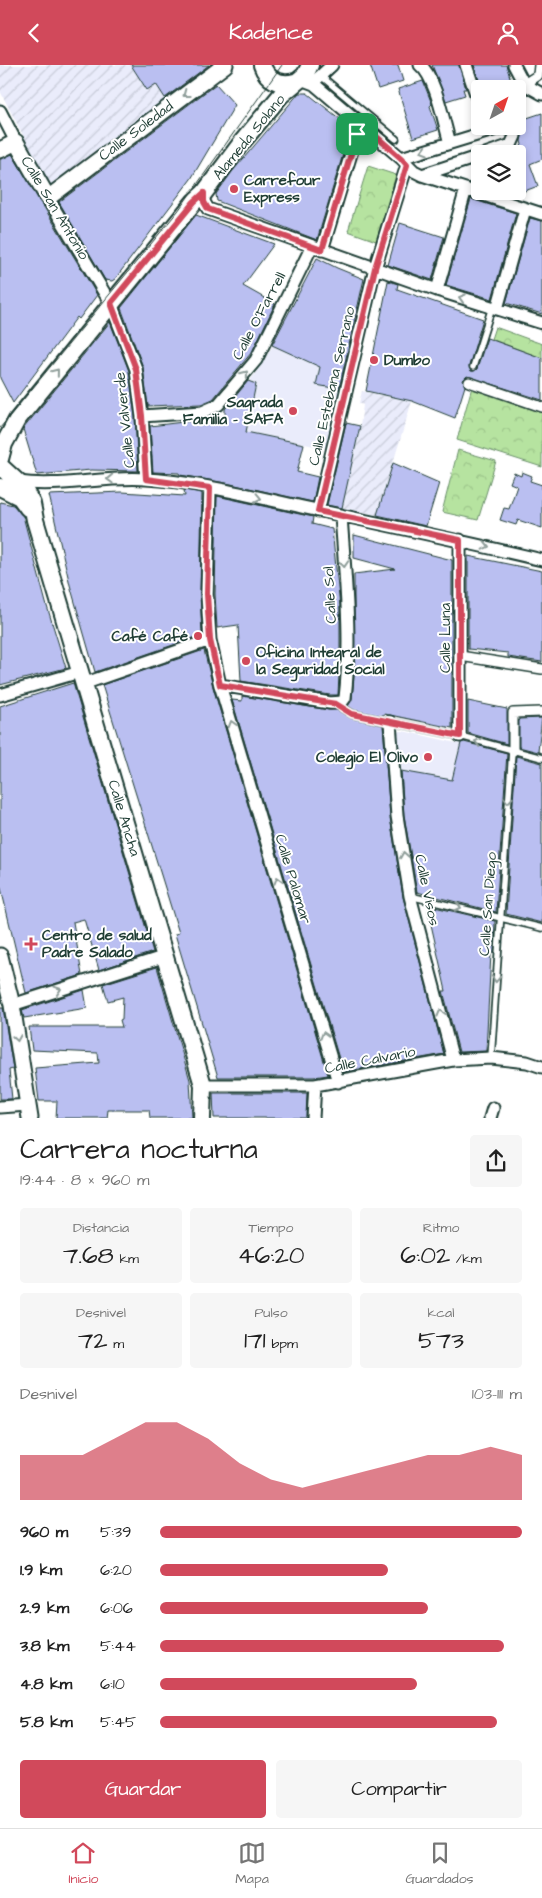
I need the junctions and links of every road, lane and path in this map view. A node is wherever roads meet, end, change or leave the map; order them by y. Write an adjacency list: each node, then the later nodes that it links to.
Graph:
1 (225, 65): 26 (street, Calle Soledad, one-way to 26)
2 (262, 65): 8 (main road, Alameda Solano)
3 (332, 65): 8 (street)
4 (420, 65): 19 (street)
5 (466, 65): 9 (street)
6 (514, 65): 10 (street)
7 (539, 65): 11 (street)
8 (307, 77): 15 (street); 17 (lane); 25 (main road, Alameda Solano)
9 (471, 80)
10 (522, 80)
11 (526, 83)
12 (526, 85): 13 (street)
13 (542, 94)
14 (0, 111): 18 (street, Calle San Antonio)
15 (363, 125): 22 (street); 29 (street, Calle O'Farrell)
16 (472, 135): 19 (street)
17 (396, 139)
18 (16, 142): 20 (street); 26 (street, Calle San Antonio)
19 (450, 143): 22 (street, one-way to 22)
20 (0, 150)
21 (471, 159): 23 (street)
22 (404, 162): 23 (street); 30 (street, Calle Estebana Serrano)
23 (422, 175): 24 (street)
24 (466, 189): 27 (street); 31 (street)
25 (204, 193): 29 (street); 32 (main road, Alameda Solano)
26 (48, 197): 32 (street, Calle San Antonio)
27 (526, 209): 28 (street); 33 (street)
28 (542, 214)
29 (317, 248): 30 (street); 38 (street, Calle O'Farrell, one-way to 29)
30 (375, 268): 31 (street); 44 (street, Calle Estebana Serrano)
31 (437, 290): 33 (street, one-way to 31)
32 (111, 303): 38 (street, Calle Valverde); 39 (main road, Alameda Solano, one-way to 32)
33 (494, 308): 34 (street); 35 (lane)
34 (542, 323)
35 (473, 367)
36 (469, 381): 37 (street)
37 (542, 407)
38 (142, 416): 40 (street, Calle Valverde)
39 (0, 469): 41 (main road)
40 (146, 479): 41 (street, one-way to 41); 43 (street)
41 (18, 482): 46 (main road, Calle Ancha)
42 (0, 487): 46 (main road)
43 (210, 488): 44 (street, one-way to 44); 49 (street, Calle Palomar)
44 (318, 511): 45 (street)
45 (341, 515): 47 (street); 55 (street, Calle Sol, one-way to 55)
46 (35, 520): 52 (main road, Calle Ancha)
47 (460, 540): 48 (street, one-way to 48); 50 (street, Calle Luna)
48 (542, 560)
49 (210, 640): 52 (street); 53 (street, Calle Palomar)
50 (460, 656): 51 (street); 58 (street, Calle Luna)
51 (542, 669)
52 (81, 678): 54 (street); 64 (main road, Calle Ancha)
53 (220, 685): 55 (street); 70 (street, Calle Palomar, one-way to 53)
54 (0, 695)
55 (339, 703): 57 (lane)
56 (542, 712): 59 (street)
57 (390, 722): 58 (lane); 61 (street, Calle Visos, one-way to 57)
58 (460, 736): 59 (lane, one-way to 58)
59 (512, 751): 60 (lane); 62 (lane, Calle San Diego, one-way to 62)
60 (542, 758)
61 (410, 896): 62 (lane, one-way to 62); 68 (street, Calle Visos, one-way to 61)
62 (500, 917): 63 (lane); 67 (lane, Calle San Diego, one-way to 67)
63 (542, 928)
64 (166, 956): 66 (street, one-way to 64); 71 (main road, Calle Ancha)
65 (0, 957): 66 (street)
66 (12, 1005): 74 (street, one-way to 74)
67 (491, 1058): 68 (street, Calle Calvario); 69 (street, Calle Calvario)
68 (453, 1060): 70 (street, Calle Calvario)
69 (542, 1067)
70 (338, 1082): 72 (street, Calle Calvario)
71 (203, 1085): 72 (street, Calle Calvario); 75 (main road, Calle Ancha)
72 (315, 1085): 76 (street)
73 (0, 1107): 74 (street)
74 (29, 1111)
75 (202, 1118)
76 (313, 1118)

